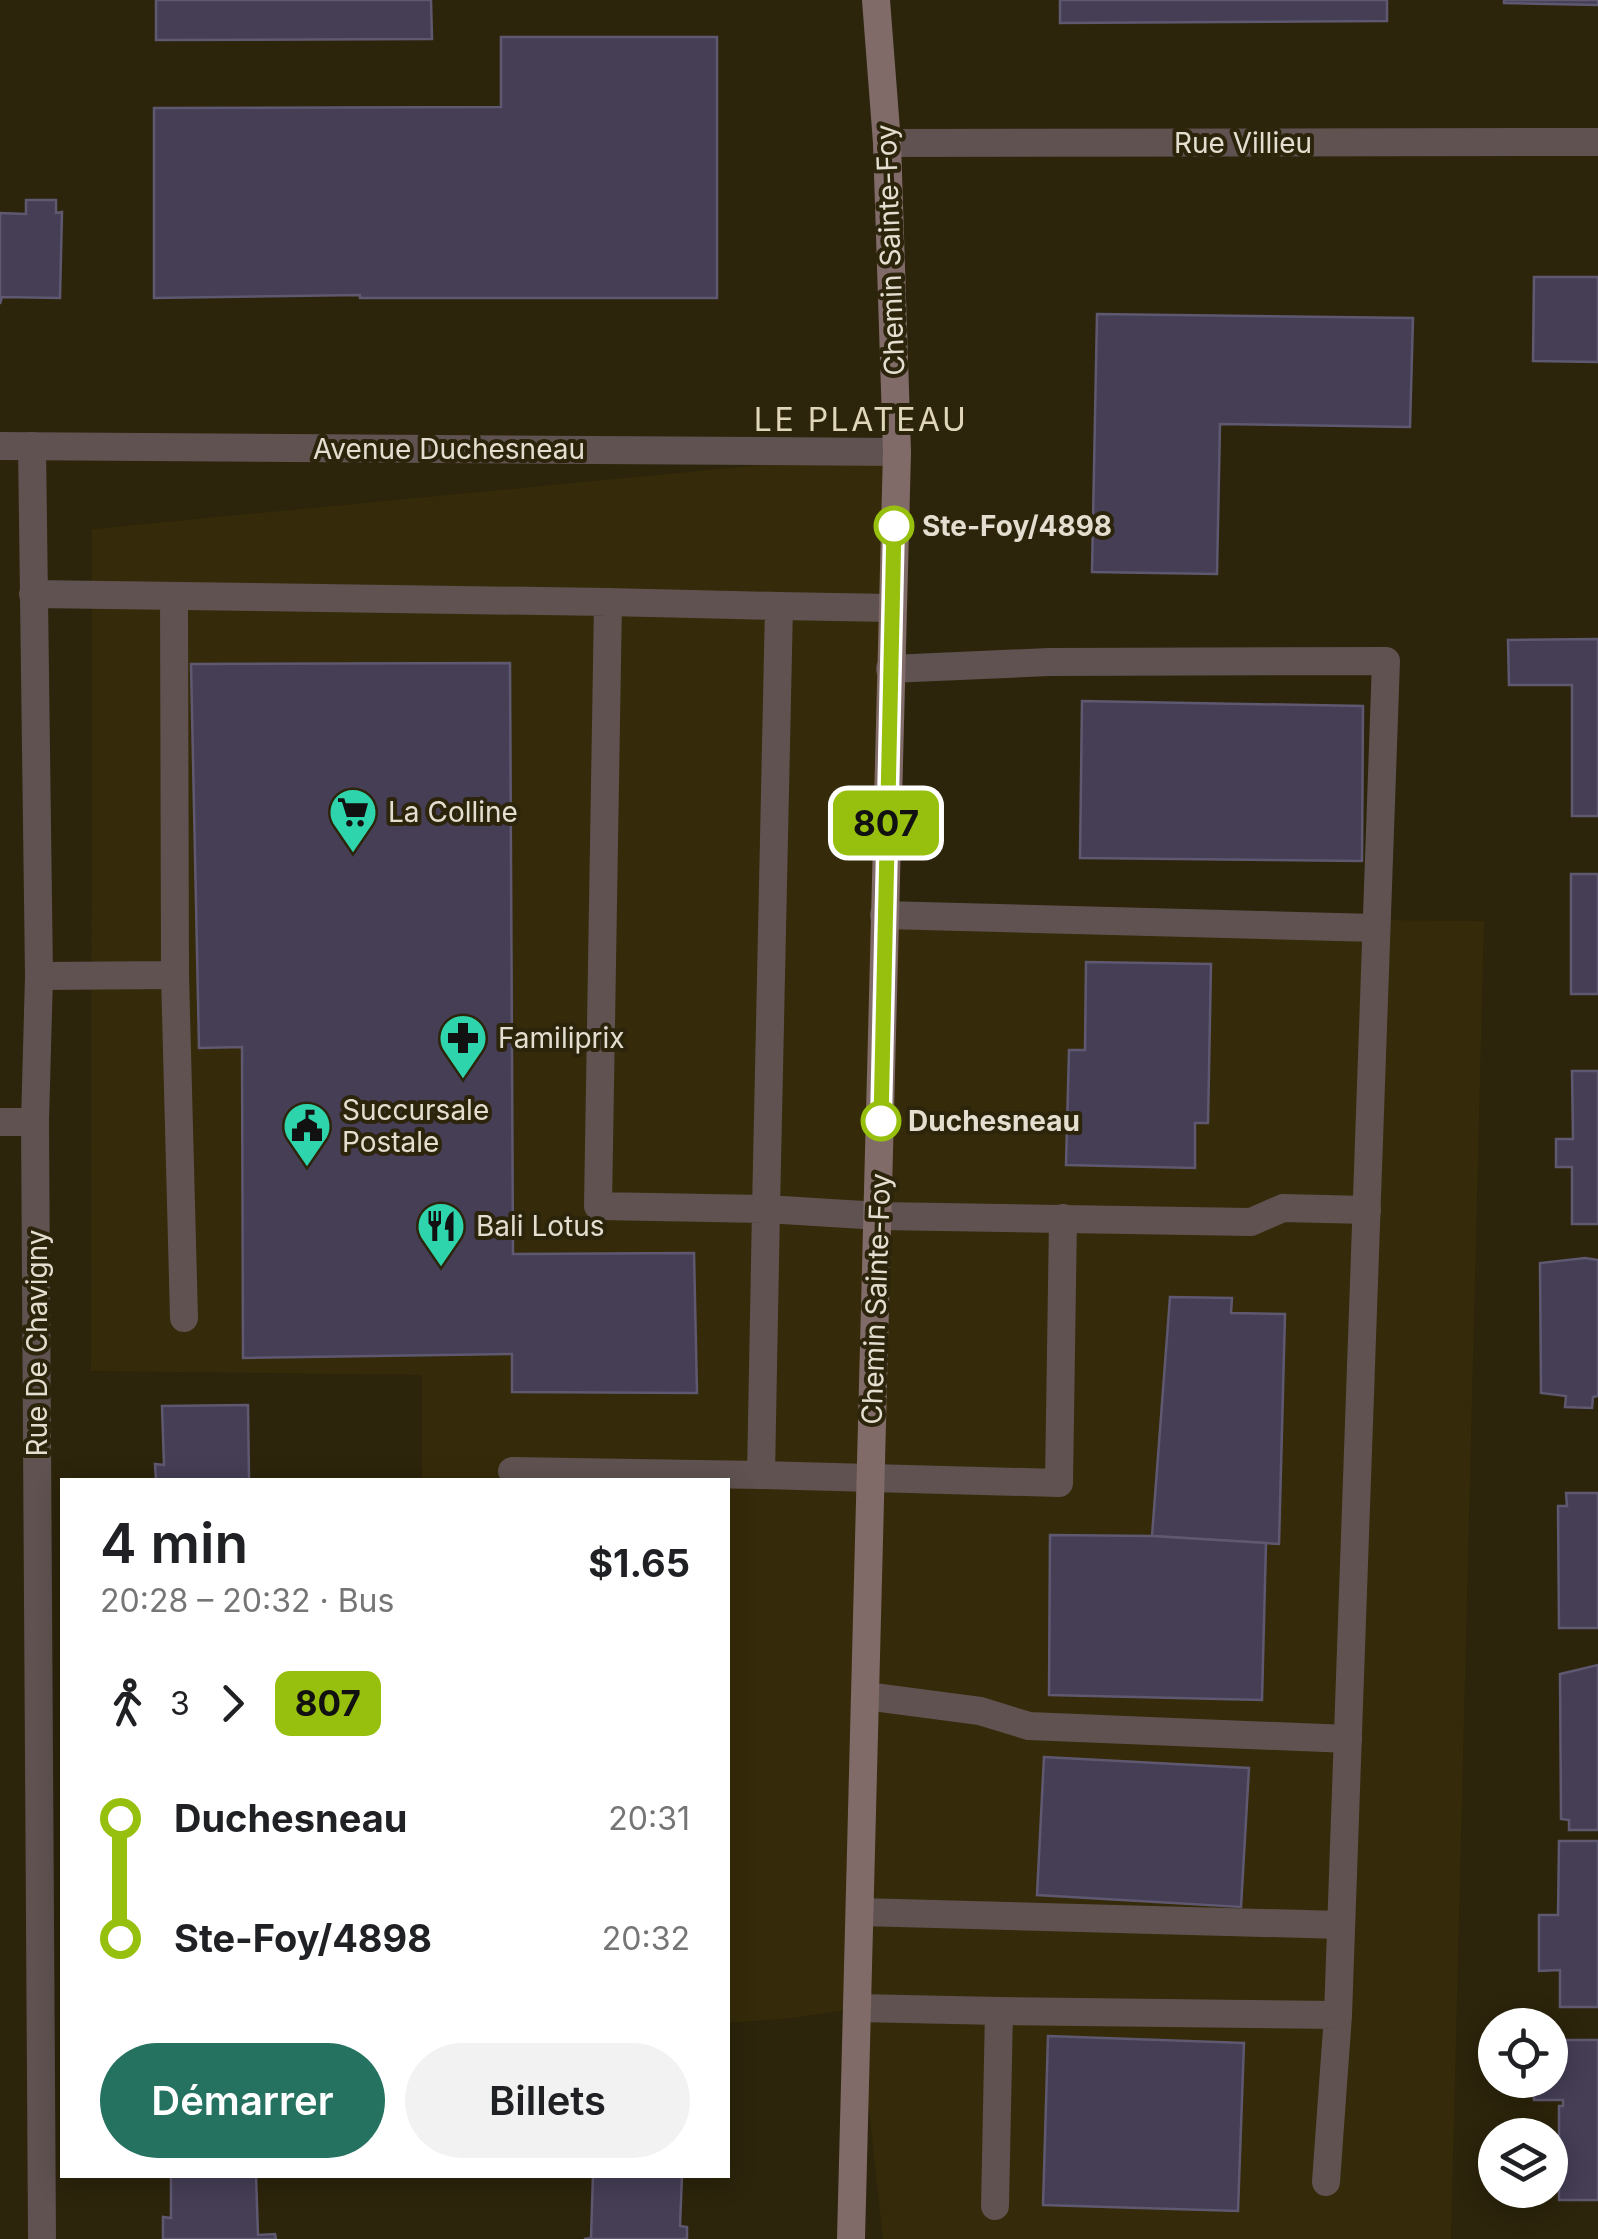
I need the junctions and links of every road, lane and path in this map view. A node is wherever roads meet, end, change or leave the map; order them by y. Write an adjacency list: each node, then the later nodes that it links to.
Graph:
1 (876, 0): 3 (main road, Chemin Sainte-Foy)
2 (1598, 142): 3 (street, Rue Villieu)
3 (887, 144): 6 (main road, Chemin Sainte-Foy)
4 (0, 446): 5 (street, Avenue Duchesneau)
5 (32, 446): 6 (street, Avenue Duchesneau); 7 (street, Rue De Chavigny)
6 (897, 452): 11 (main road, Chemin Sainte-Foy)
7 (33, 594): 8 (street); 16 (street, Rue De Chavigny)
8 (174, 596): 9 (street); 15 (street)
9 (608, 602): 10 (street); 19 (street)
10 (780, 606): 11 (street); 19 (street)
11 (891, 608): 12 (main road, Chemin Sainte-Foy)
12 (890, 670): 13 (main road, Chemin Sainte-Foy); 14 (street)
13 (884, 915): 14 (street); 21 (main road, Chemin Sainte-Foy)
14 (1376, 928): 20 (street)
15 (176, 975): 16 (street); 23 (street)
16 (38, 976): 18 (street, Rue De Chavigny)
17 (0, 1122): 18 (street)
18 (35, 1122): 36 (street, Rue De Chavigny)
19 (766, 1209): 21 (street); 25 (street)
20 (1366, 1210): 22 (street); 28 (street)
21 (880, 1216): 22 (street); 26 (main road, Chemin Sainte-Foy)
22 (1063, 1218): 26 (street)
23 (184, 1318)
24 (512, 1472): 25 (street)
25 (761, 1475): 26 (street)
26 (870, 1476): 27 (main road, Chemin Sainte-Foy)
27 (866, 1696): 28 (street); 29 (main road, Chemin Sainte-Foy)
28 (1348, 1739): 30 (street)
29 (860, 1912): 30 (street); 31 (main road, Chemin Sainte-Foy)
30 (1342, 1925): 33 (street)
31 (858, 2008): 32 (street); 37 (main road, Chemin Sainte-Foy)
32 (1000, 2011): 33 (street); 35 (street)
33 (1338, 2016): 34 (street)
34 (1326, 2182)
35 (995, 2206)
36 (42, 2239)
37 (851, 2239)

